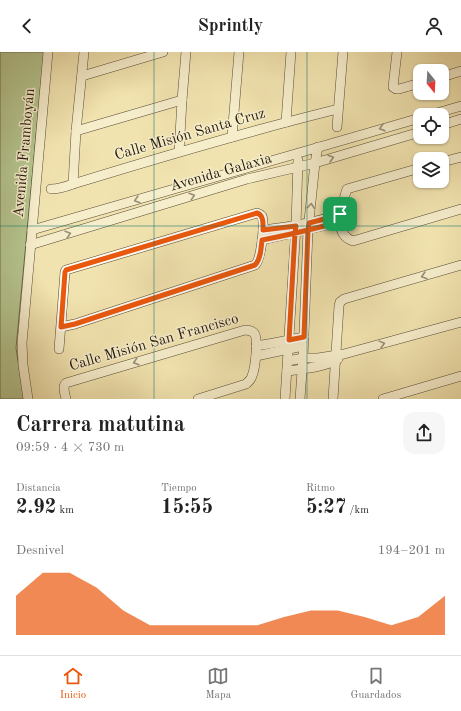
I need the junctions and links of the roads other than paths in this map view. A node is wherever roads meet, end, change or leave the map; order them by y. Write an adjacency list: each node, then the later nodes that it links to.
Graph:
1 (48, 52): 41 (street, Avenida Framboyán)
2 (84, 52): 11 (street)
3 (163, 52): 11 (street)
4 (186, 52): 13 (street)
5 (238, 52): 24 (street)
6 (292, 52): 19 (street)
7 (343, 52): 15 (street)
8 (397, 52): 12 (street)
9 (461, 72): 10 (street)
10 (449, 75)
11 (82, 76): 22 (street)
12 (413, 85)
13 (182, 100): 22 (street); 26 (street)
14 (461, 106): 16 (street)
15 (338, 109): 19 (street, Calle Misión Santa Cruz); 21 (street)
16 (449, 109)
17 (413, 120): 25 (street, Avenida Galaxia, one-way to 25)
18 (461, 120): 20 (street)
19 (286, 122): 24 (street, Calle Misión Santa Cruz)
20 (449, 123)
21 (337, 127)
22 (76, 131): 35 (street)
23 (413, 134): 30 (street, Avenida Galaxia, one-way to 23)
24 (232, 137): 26 (street, Calle Misión Santa Cruz)
25 (318, 147): 27 (street, Avenida Galaxia); 30 (street)
26 (179, 152): 35 (street, Calle Misión Santa Cruz)
27 (298, 153): 31 (street); 32 (street, Avenida Galaxia)
28 (461, 157): 29 (street)
29 (449, 160)
30 (315, 163): 31 (street, Avenida Galaxia); 39 (street, one-way to 30)
31 (298, 166): 34 (street, Avenida Galaxia); 40 (street)
32 (246, 168): 34 (street); 41 (street, Avenida Galaxia, one-way to 41)
33 (413, 170): 38 (street)
34 (247, 180): 44 (street, Avenida Galaxia, one-way to 34)
35 (73, 184): 36 (street, Calle Misión Santa Cruz)
36 (51, 189)
37 (461, 209): 38 (street)
38 (340, 218): 39 (street)
39 (309, 226): 40 (street); 48 (street)
40 (295, 229): 42 (street); 43 (street); 49 (street)
41 (32, 230): 44 (street, Avenida Framboyán)
42 (263, 230): 43 (street); 47 (street)
43 (262, 240): 47 (street)
44 (30, 245): 59 (street, Avenida Framboyán)
45 (461, 265): 53 (street, one-way to 53)
46 (461, 322): 53 (street, one-way to 46)
47 (61, 327): 51 (street)
48 (304, 341): 49 (street); 54 (street)
49 (289, 345): 50 (street); 52 (street); 55 (street)
50 (256, 346): 52 (street, Calle Misión San Francisco); 60 (street, Calle Misión San Francisco, one-way to 60)
51 (59, 350)
52 (256, 356): 61 (street, Calle Misión San Francisco)
53 (338, 357): 54 (street); 56 (street); 64 (street)
54 (303, 358): 55 (street); 56 (street)
55 (288, 360): 57 (street)
56 (302, 369): 57 (street); 63 (street)
57 (287, 371): 62 (street)
58 (461, 376): 65 (street)
59 (28, 399)
60 (66, 399)
61 (198, 399)
62 (286, 399)
63 (300, 399)
64 (333, 399)
65 (383, 399)

